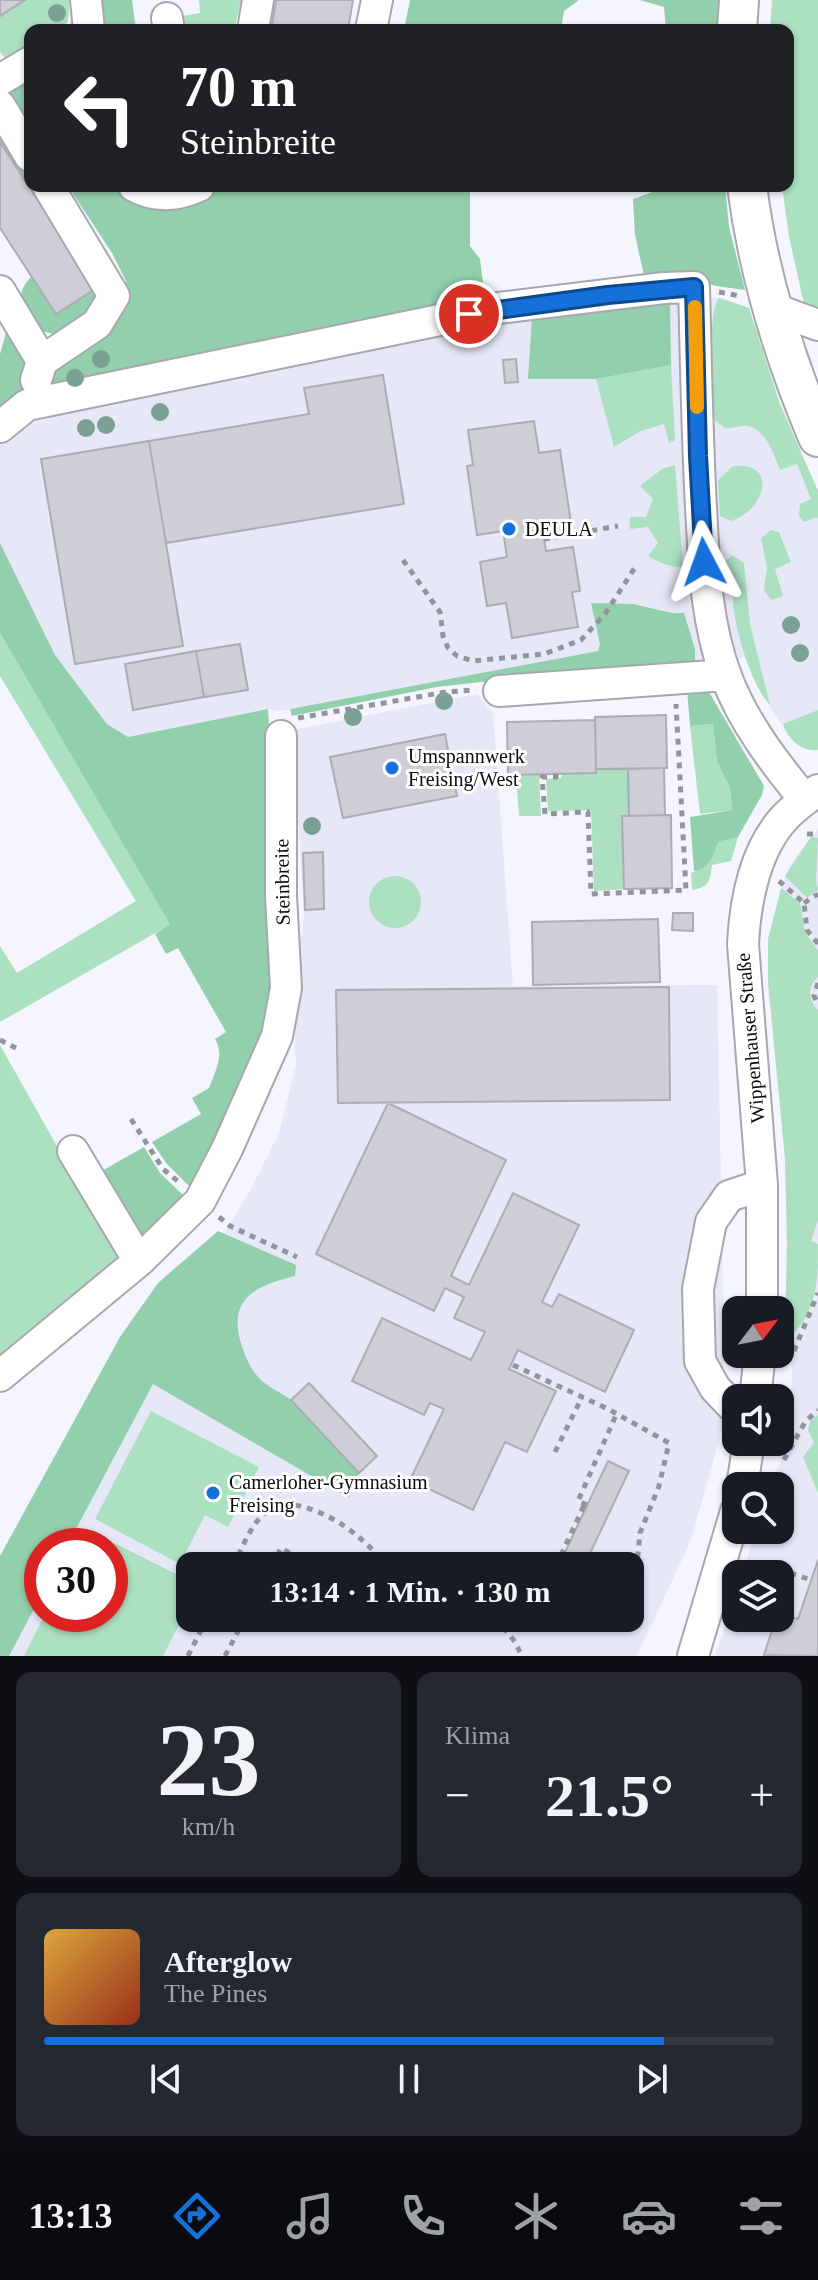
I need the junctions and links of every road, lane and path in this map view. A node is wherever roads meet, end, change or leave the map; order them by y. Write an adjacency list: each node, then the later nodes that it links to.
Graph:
1 (86, 0): 5 (street)
2 (258, 0): 6 (street)
3 (377, 0): 7 (street)
4 (739, 0): 8 (main road)
5 (88, 24)
6 (254, 24)
7 (372, 24)
8 (737, 24)
9 (24, 66): 10 (street)
10 (0, 80)
11 (0, 106): 12 (street)
12 (24, 146)
13 (52, 192): 20 (street)
14 (148, 192): 15 (street)
15 (180, 192)
16 (748, 192): 18 (main road)
17 (0, 291): 20 (street)
18 (772, 308): 19 (street); 23 (main road)
19 (818, 325)
20 (42, 361): 21 (street)
21 (27, 405): 22 (street); 28 (street)
22 (0, 427)
23 (818, 437)
24 (618, 526): 25 (path)
25 (544, 539)
26 (403, 560): 27 (path)
27 (636, 566)
28 (726, 675): 29 (street); 33 (street)
29 (675, 679): 30 (street); 34 (path)
30 (499, 691): 31 (path)
31 (281, 736): 49 (street, Steinbreite)
32 (556, 774): 34 (path)
33 (811, 795): 48 (street, Wippenhauser Straße)
34 (545, 814): 35 (path)
35 (549, 822)
36 (807, 834): 37 (path)
37 (818, 834)
38 (779, 880): 40 (path)
39 (818, 894): 40 (path)
40 (804, 903): 41 (path)
41 (818, 944)
42 (818, 983): 43 (path)
43 (818, 1004)
44 (0, 1040): 45 (path)
45 (16, 1048)
46 (131, 1119): 49 (path)
47 (73, 1151): 51 (street)
48 (762, 1185): 53 (street, Wippenhauser Straße); 57 (street)
49 (200, 1201): 50 (path); 51 (street, Steinbreite)
50 (297, 1257)
51 (139, 1261): 56 (street, Steinbreite)
52 (818, 1293): 54 (path)
53 (762, 1296)
54 (794, 1351)
55 (513, 1365): 58 (path)
56 (0, 1376)
57 (722, 1395)
58 (582, 1397): 60 (path); 61 (path)
59 (818, 1410): 62 (path)
60 (616, 1415): 66 (path); 67 (path)
61 (555, 1452)
62 (784, 1460)
63 (726, 1544): 76 (street)
64 (240, 1552): 65 (path)
65 (375, 1552)
66 (563, 1552)
67 (638, 1552)
68 (794, 1574): 69 (path)
69 (811, 1580)
70 (200, 1632): 73 (path)
71 (238, 1632): 74 (path)
72 (506, 1632): 75 (path)
73 (188, 1656)
74 (225, 1656)
75 (522, 1656)
76 (693, 1656)

